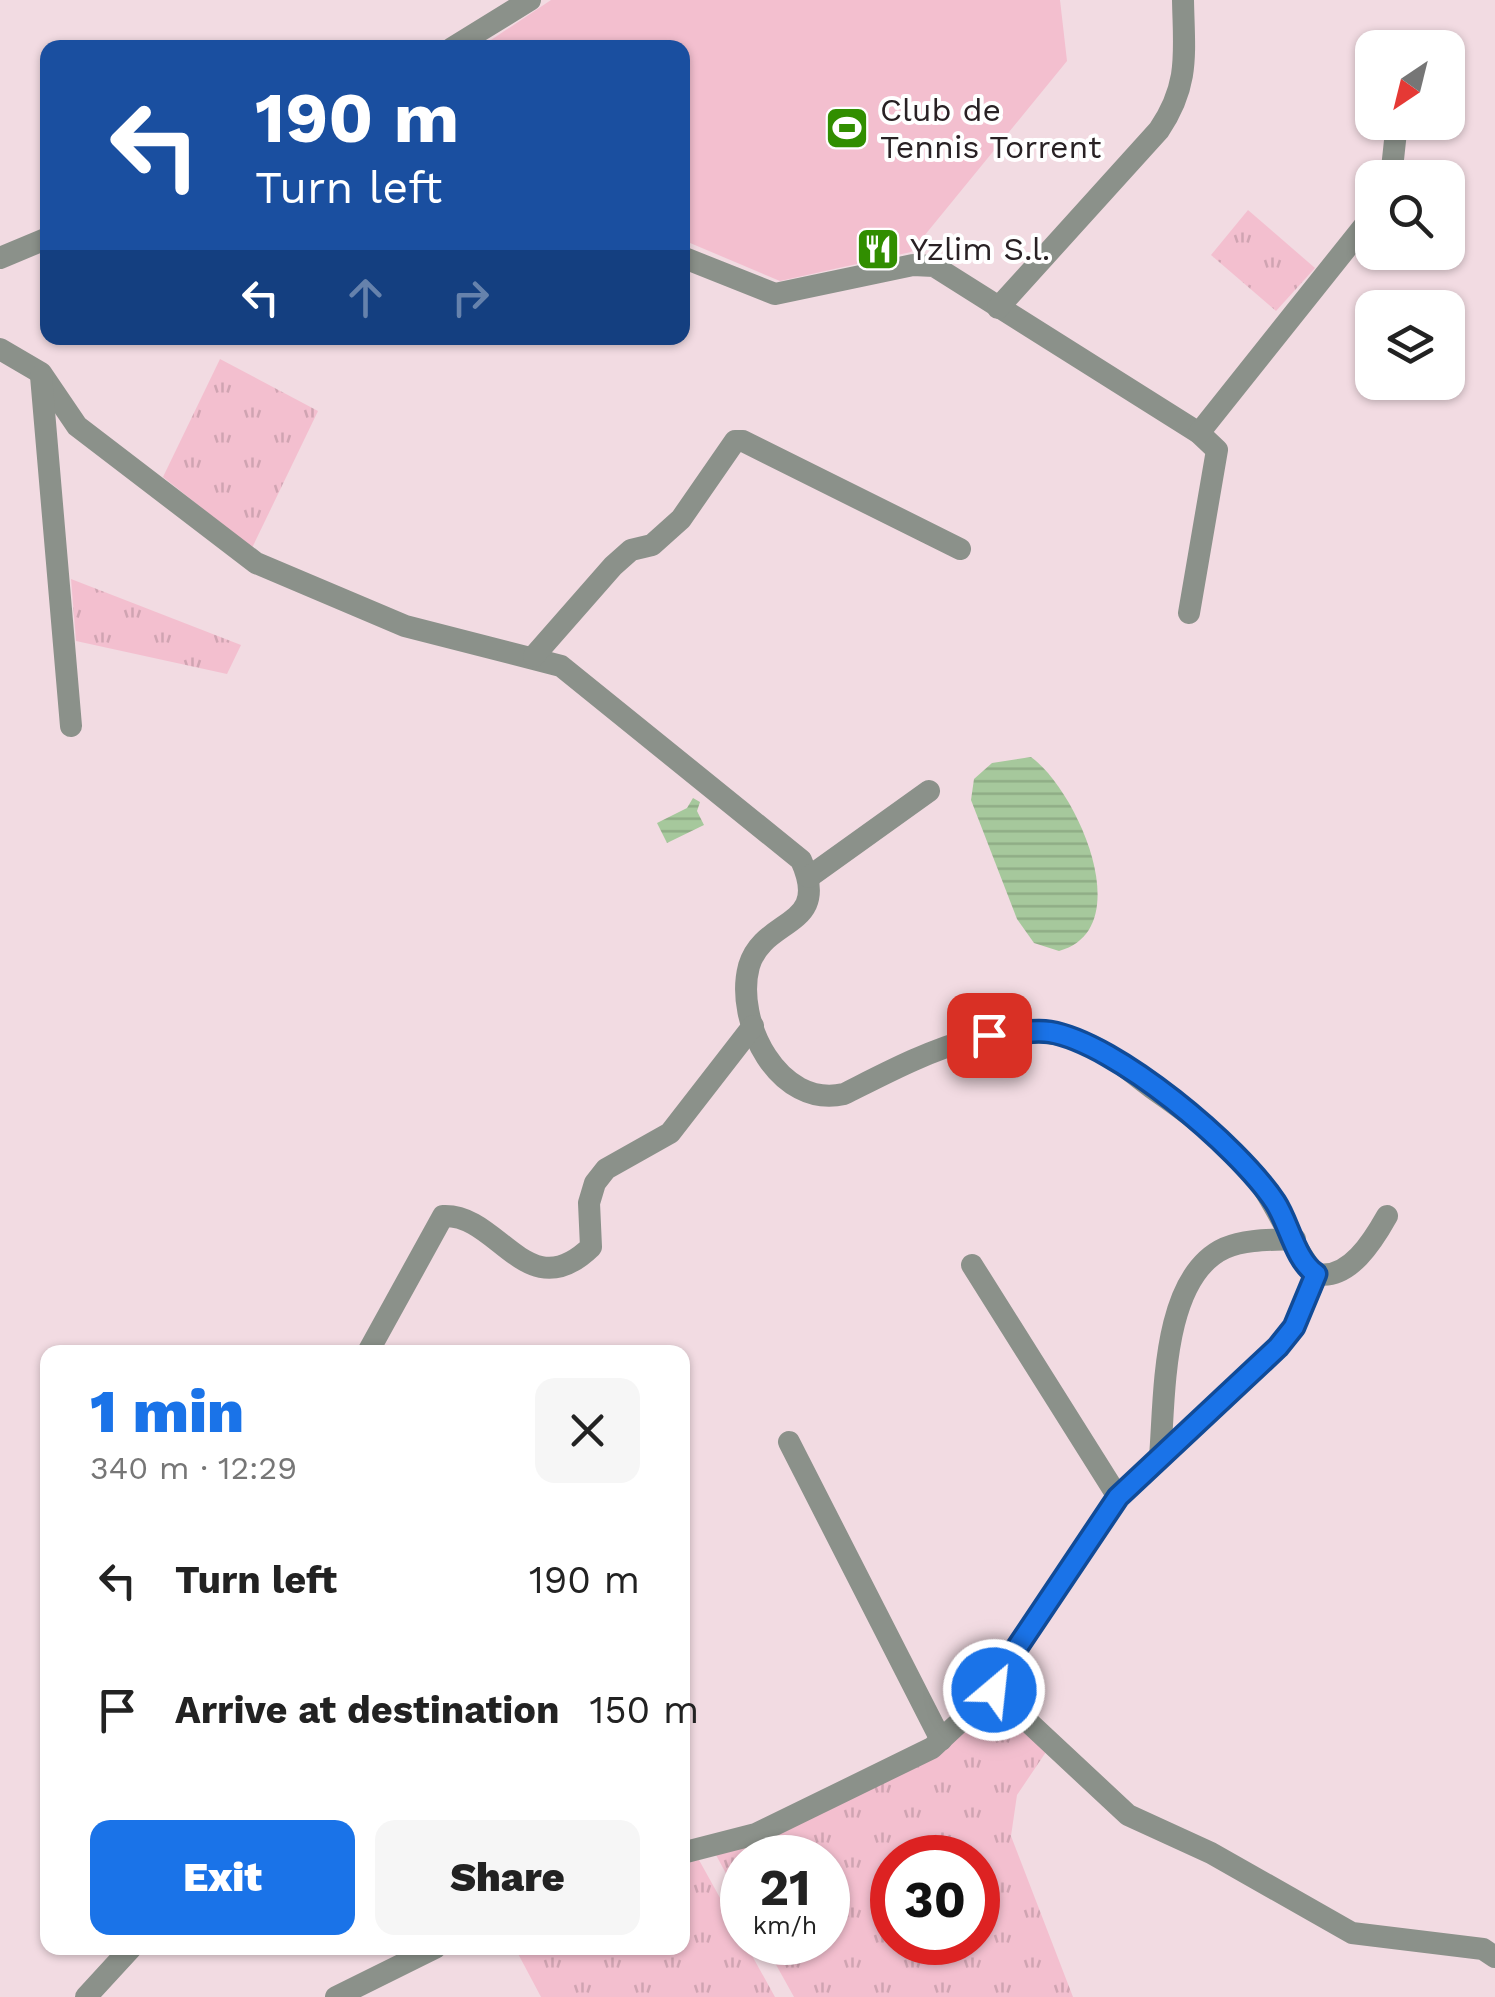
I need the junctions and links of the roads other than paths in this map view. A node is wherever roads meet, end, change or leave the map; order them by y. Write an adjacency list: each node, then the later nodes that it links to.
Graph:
1 (530, 0): 3 (street)
2 (1183, 0): 8 (street)
3 (465, 40)
4 (1355, 237): 11 (street)
5 (40, 241): 6 (street)
6 (0, 258)
7 (690, 260): 8 (street)
8 (998, 308): 11 (street)
9 (0, 348): 10 (street)
10 (41, 372): 14 (street); 15 (street)
11 (1199, 433): 13 (street)
12 (960, 548): 14 (street)
13 (1189, 613)
14 (534, 656): 17 (street)
15 (70, 726)
16 (929, 791): 17 (street)
17 (809, 877): 18 (street)
18 (753, 1026): 20 (street); 23 (street)
19 (1387, 1216): 22 (street)
20 (1295, 1240): 22 (street); 25 (street)
21 (972, 1265): 26 (street)
22 (1316, 1274): 25 (street)
23 (372, 1345)
24 (789, 1442): 28 (street)
25 (1160, 1456): 26 (street)
26 (1118, 1497): 27 (street)
27 (994, 1690): 28 (street); 32 (street)
28 (941, 1740): 29 (street)
29 (690, 1851)
30 (125, 1955): 33 (street)
31 (421, 1955): 34 (street)
32 (1495, 1957)
33 (86, 1997)
34 (336, 1997)

